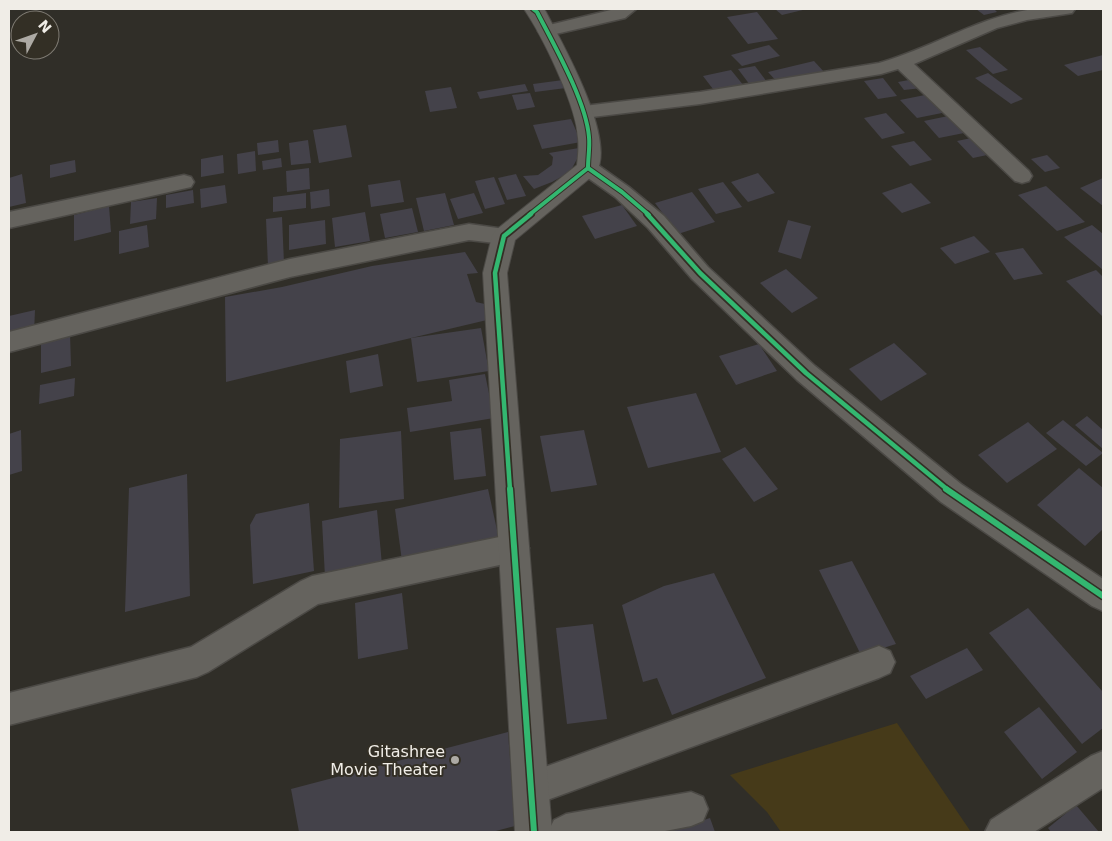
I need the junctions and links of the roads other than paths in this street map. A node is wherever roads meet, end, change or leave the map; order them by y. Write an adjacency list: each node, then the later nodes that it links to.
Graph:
1 (533, 9): 4 (street)
2 (627, 9): 4 (street)
3 (1066, 9): 5 (street)
4 (547, 31): 6 (street)
5 (902, 63): 6 (street); 8 (street)
6 (584, 112): 7 (street)
7 (588, 168): 11 (street); 14 (street)
8 (1022, 176)
9 (184, 182): 10 (street)
10 (9, 220)
11 (504, 236): 12 (street); 13 (street)
12 (9, 342)
13 (514, 548): 16 (street); 18 (street)
14 (1103, 596)
15 (880, 662): 18 (street)
16 (9, 709)
17 (1103, 768): 22 (street)
18 (531, 789): 20 (street)
19 (691, 809): 21 (street)
20 (534, 832)
21 (566, 832)
22 (1003, 832)

